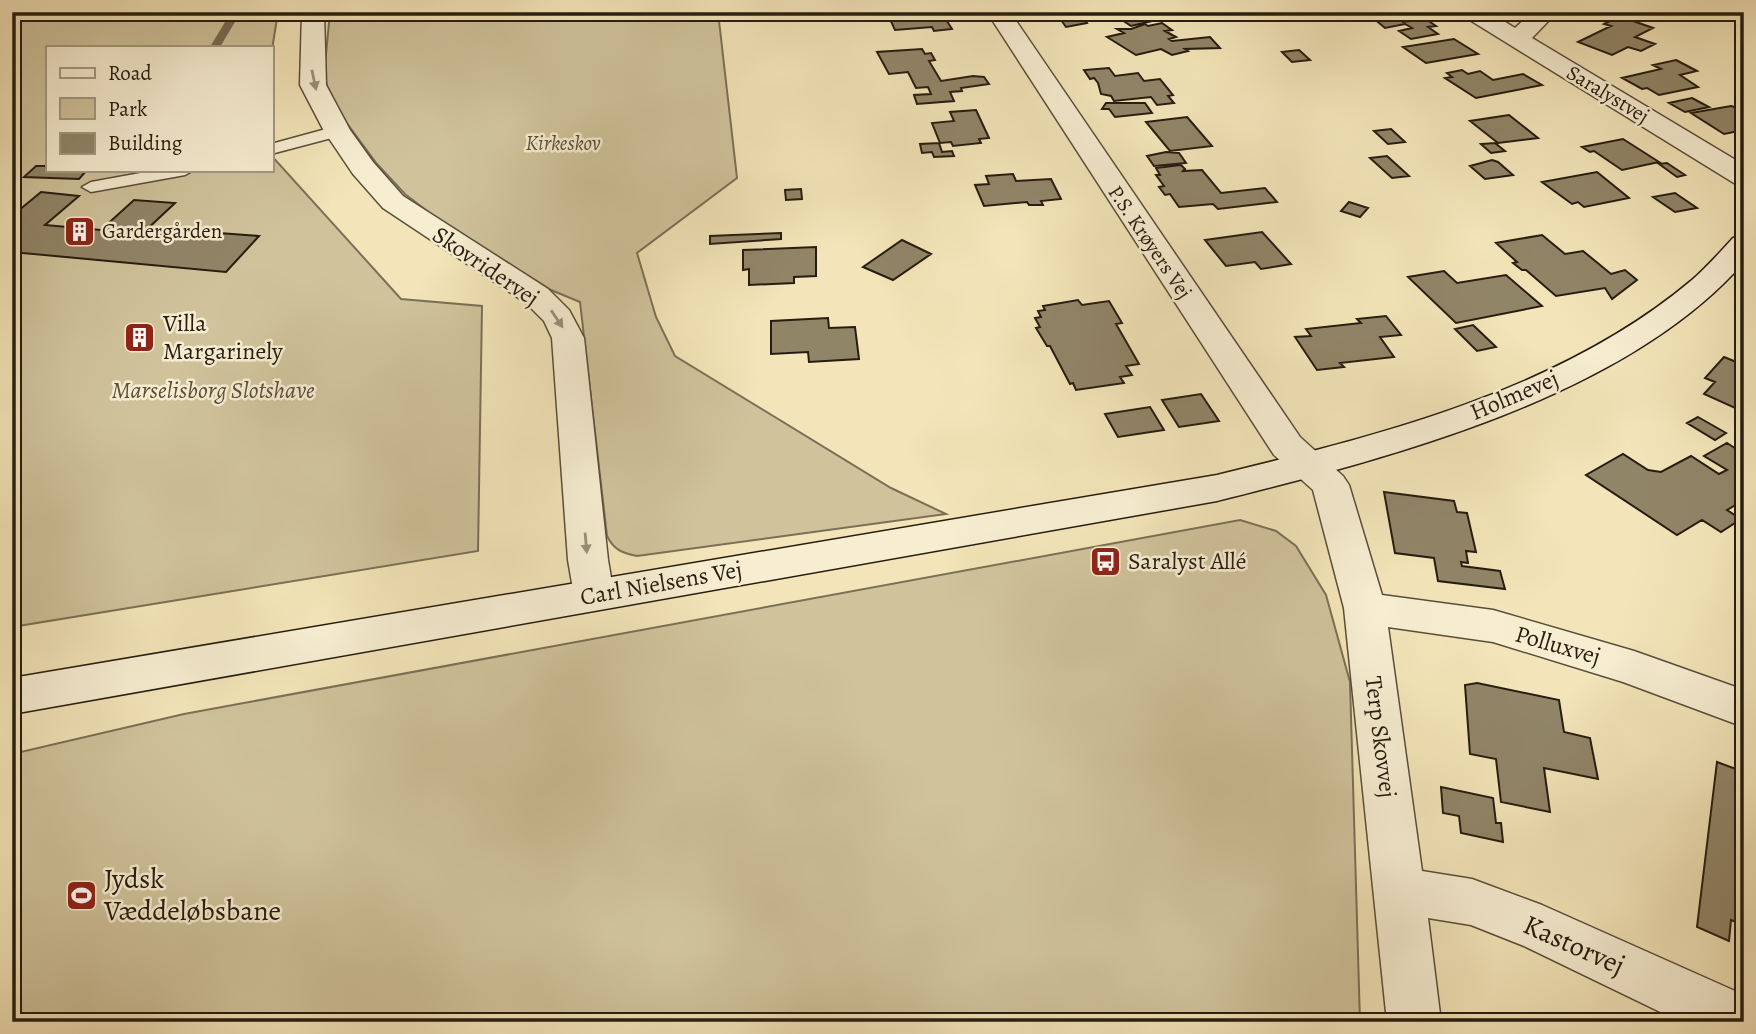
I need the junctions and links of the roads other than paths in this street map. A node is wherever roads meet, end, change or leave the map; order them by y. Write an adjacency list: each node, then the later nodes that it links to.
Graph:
1 (313, 12): 6 (street, Skovridervej, one-way to 6)
2 (998, 12): 14 (street, P.S. Krøyers Vej)
3 (1473, 12): 5 (street, Saralystvej)
4 (1546, 12): 5 (street)
5 (1517, 39): 9 (street, Saralystvej)
6 (337, 131): 7 (lane); 15 (street, Skovridervej, one-way to 15)
7 (273, 148)
8 (174, 172): 10 (lane)
9 (1744, 177)
10 (91, 187)
11 (1744, 244): 13 (street, Holmevej)
12 (1744, 269): 13 (street, Holmevej)
13 (1702, 288): 14 (street, Holmevej)
14 (1309, 466): 15 (street, Carl Nielsens Vej); 16 (street, Terp Skovvej)
15 (594, 595): 17 (street, Carl Nielsens Vej)
16 (1365, 608): 18 (street, Polluxvej); 19 (street, Terp Skovvej)
17 (12, 696)
18 (1744, 709)
19 (1400, 890): 20 (street, Terp Skovvej); 21 (street, Kastorvej)
20 (1414, 1022)
21 (1741, 1022)

